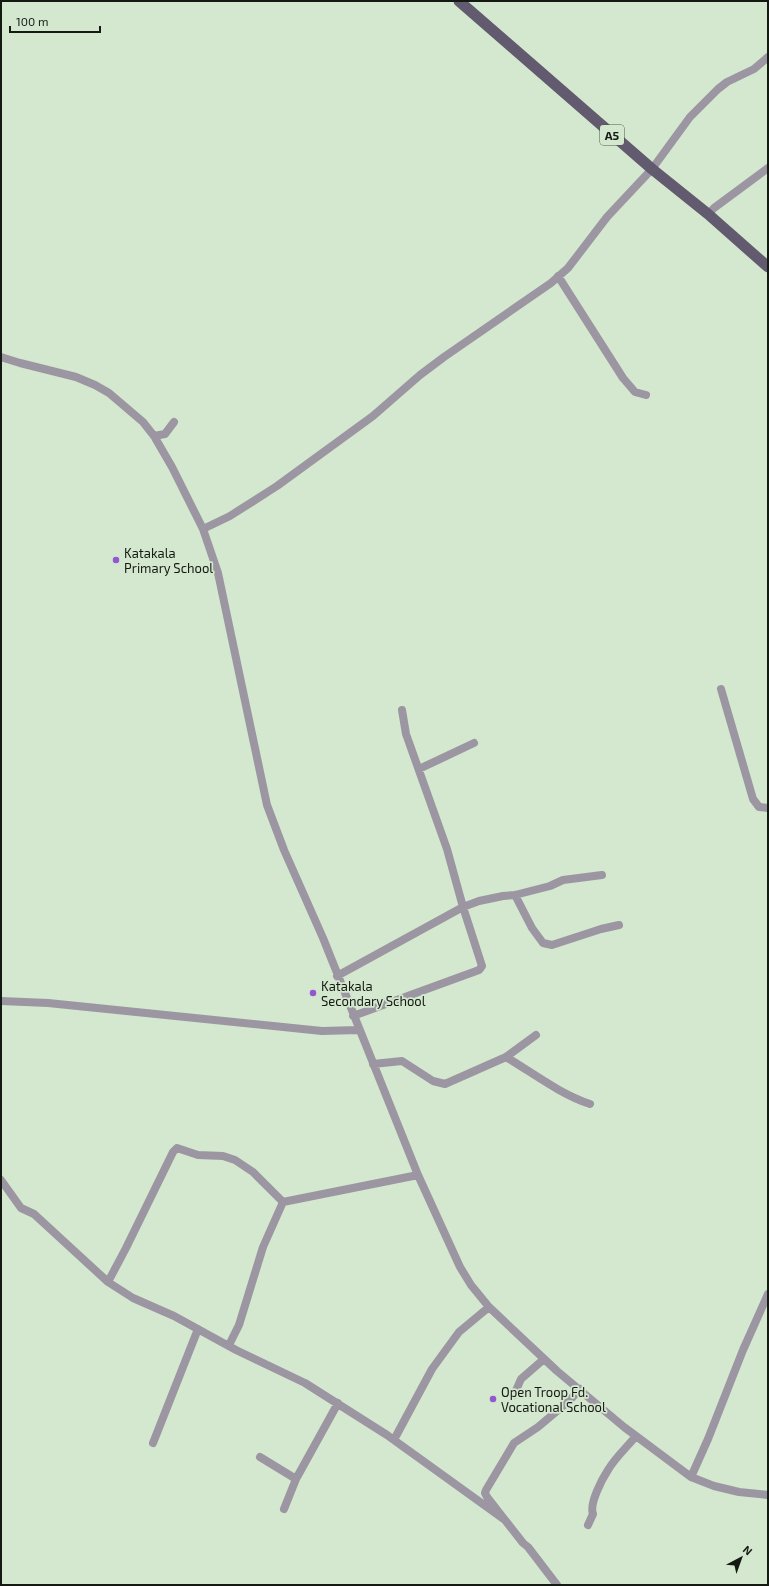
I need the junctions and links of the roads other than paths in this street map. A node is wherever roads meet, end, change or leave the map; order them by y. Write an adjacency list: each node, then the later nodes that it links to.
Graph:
1 (459, 1): 4 (main road, A5)
2 (768, 57): 4 (street)
3 (768, 168): 5 (street)
4 (652, 169): 5 (main road, A5); 7 (street)
5 (708, 214): 6 (main road, A5)
6 (768, 267)
7 (558, 276): 9 (street); 12 (street)
8 (1, 357): 11 (street)
9 (646, 395)
10 (174, 422): 11 (street)
11 (154, 436): 12 (street)
12 (203, 529): 22 (street)
13 (721, 689): 17 (street)
14 (402, 710): 16 (street)
15 (474, 743): 16 (street)
16 (419, 769): 20 (street)
17 (768, 808)
18 (602, 874): 19 (street)
19 (515, 895): 20 (street); 21 (street)
20 (463, 907): 22 (street); 24 (street)
21 (619, 925)
22 (337, 976): 24 (street)
23 (1, 1001): 25 (street)
24 (353, 1016): 25 (street)
25 (359, 1030): 28 (street)
26 (536, 1036): 27 (street)
27 (506, 1056): 28 (street); 29 (street)
28 (373, 1064): 30 (street)
29 (590, 1104)
30 (418, 1175): 32 (street); 35 (street)
31 (1, 1180): 33 (street)
32 (283, 1202): 33 (street); 37 (street)
33 (108, 1282): 36 (street)
34 (768, 1294): 46 (street)
35 (489, 1308): 38 (street); 42 (street)
36 (198, 1329): 37 (street); 44 (street)
37 (229, 1345): 41 (street)
38 (544, 1359): 39 (street); 40 (street)
39 (580, 1389): 43 (street); 50 (street)
40 (514, 1395)
41 (338, 1403): 47 (street); 50 (street)
42 (396, 1436)
43 (636, 1436): 46 (street); 51 (street)
44 (153, 1443)
45 (260, 1457): 47 (street)
46 (691, 1477): 48 (street)
47 (296, 1479): 49 (street)
48 (768, 1495)
49 (284, 1509)
50 (505, 1520): 52 (street)
51 (588, 1525)
52 (557, 1585)

